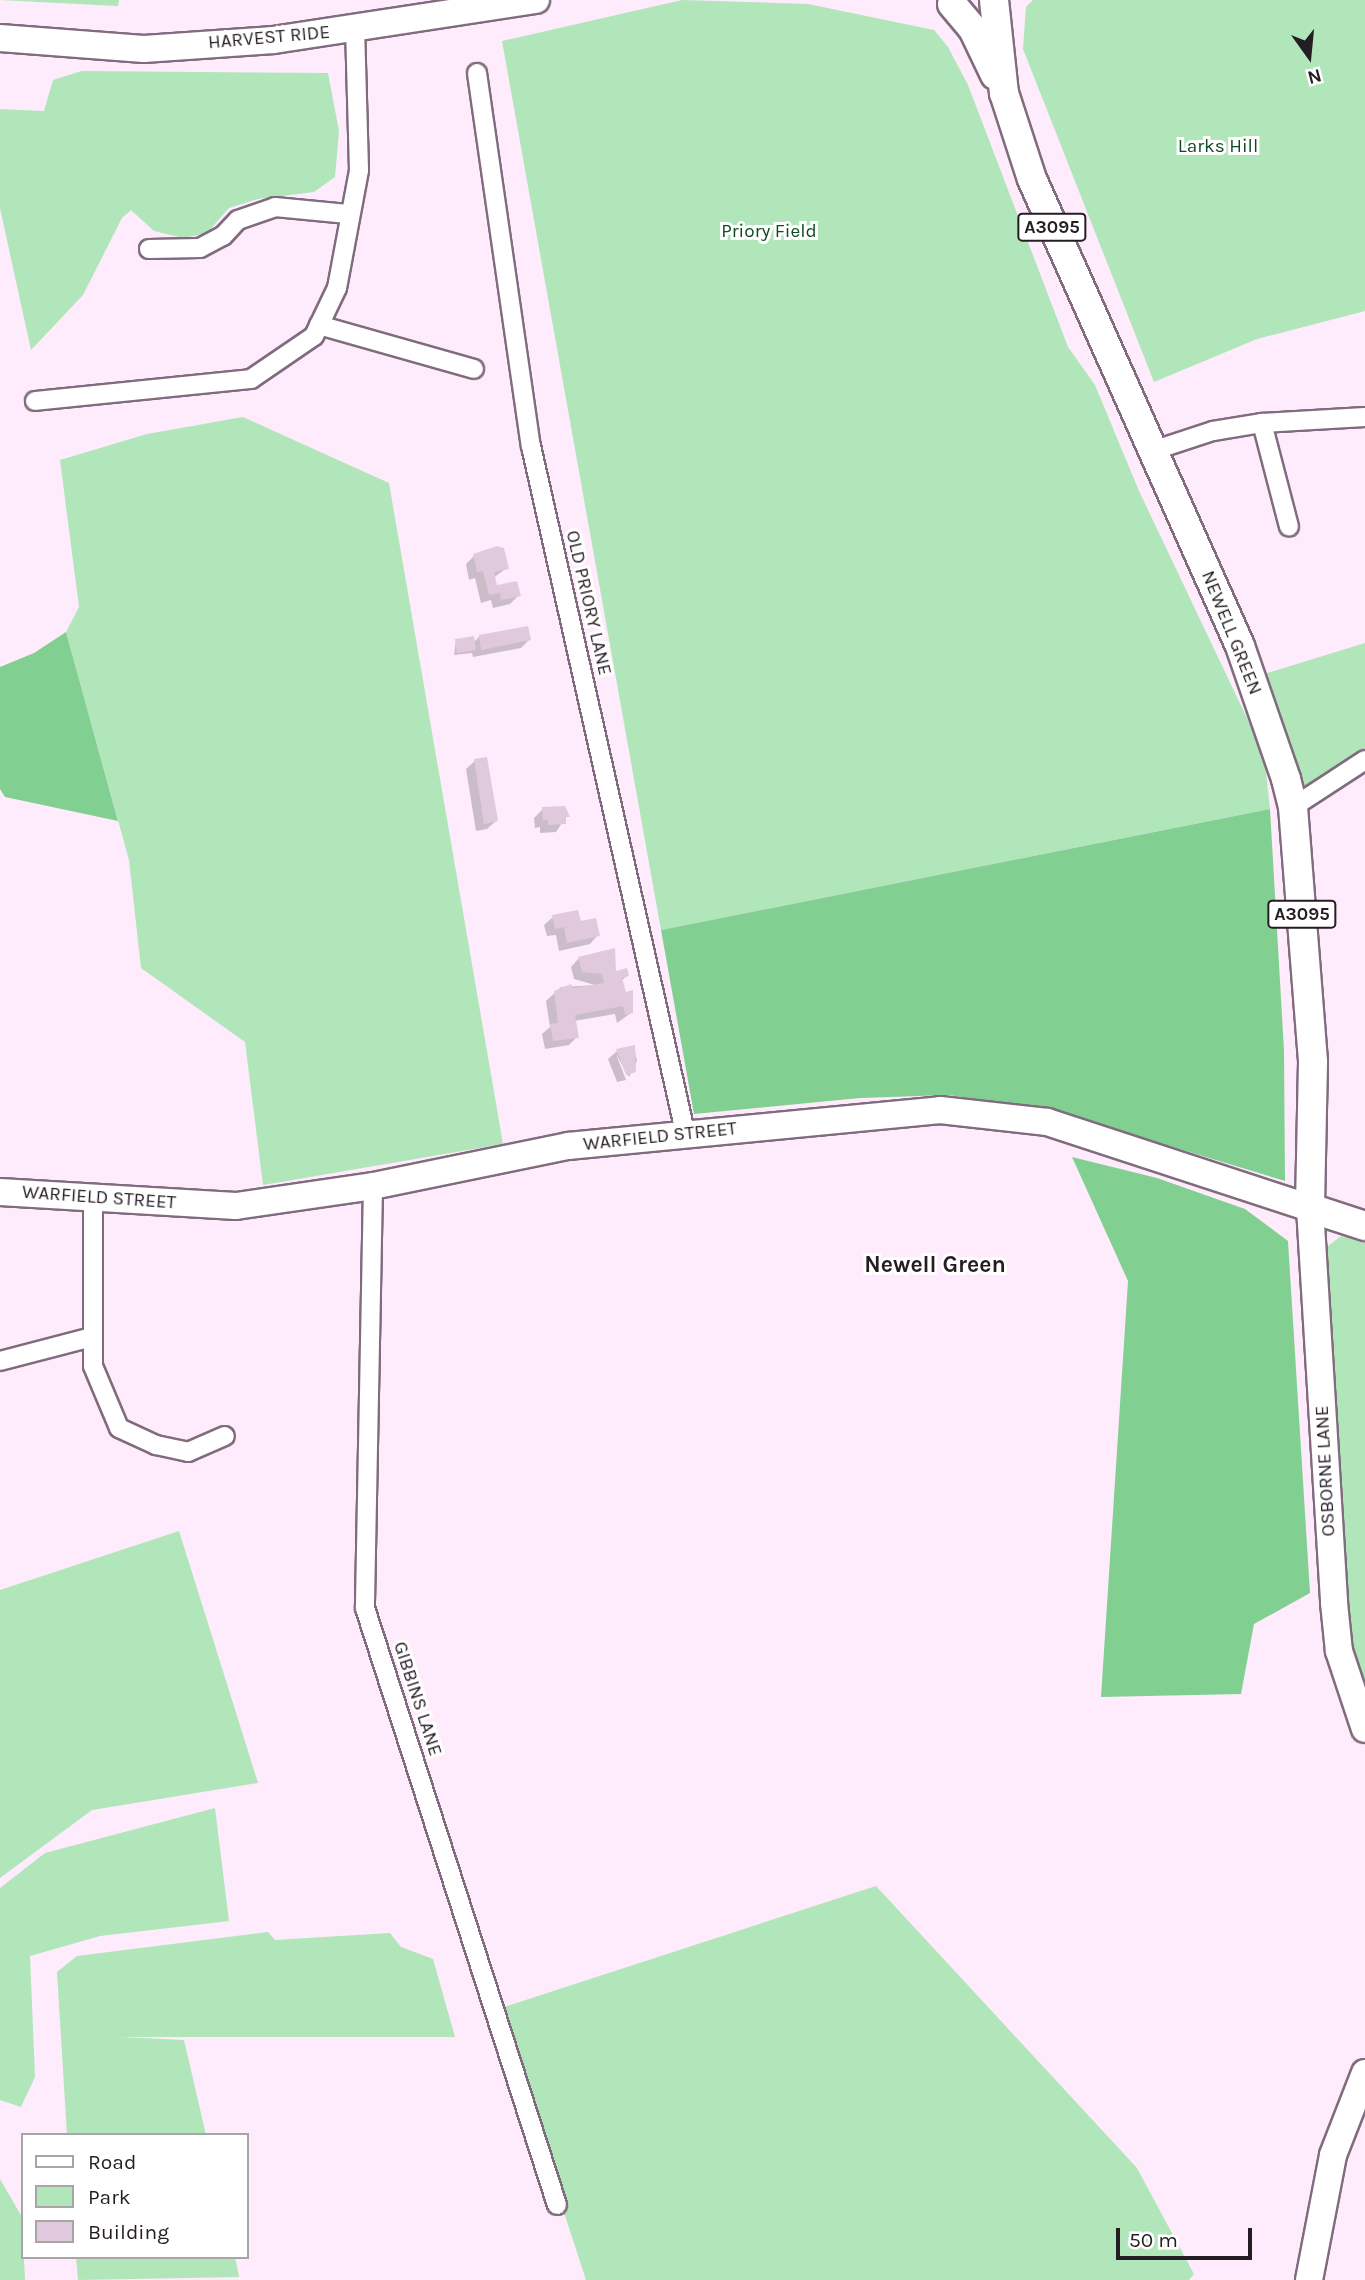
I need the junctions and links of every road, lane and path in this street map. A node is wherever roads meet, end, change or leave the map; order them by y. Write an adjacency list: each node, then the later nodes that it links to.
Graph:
1 (536, 0): 4 (main road, HARVEST RIDE)
2 (994, 0): 8 (main road, NEWELL GREEN / A3095)
3 (956, 1): 8 (main road, NEWELL GREEN / A3095)
4 (469, 6): 5 (main road, HARVEST RIDE)
5 (355, 29): 6 (main road, HARVEST RIDE); 9 (street)
6 (0, 38)
7 (477, 73): 20 (street, OLD PRIORY LANE)
8 (1004, 93): 16 (main road, NEWELL GREEN / A3095)
9 (348, 214): 10 (street); 11 (street)
10 (149, 249)
11 (319, 325): 12 (street); 13 (street)
12 (474, 369)
13 (35, 401)
14 (1365, 417): 15 (street)
15 (1262, 423): 16 (street); 17 (street)
16 (1152, 451): 19 (main road, NEWELL GREEN / A3095)
17 (1289, 527)
18 (1365, 760): 19 (street)
19 (1293, 807): 24 (main road, NEWELL GREEN / A3095)
20 (686, 1136): 21 (main road, WARFIELD STREET); 24 (main road, WARFIELD STREET)
21 (373, 1186): 23 (main road, WARFIELD STREET); 31 (street, GIBBINS LANE)
22 (0, 1192): 23 (main road, WARFIELD STREET)
23 (93, 1199): 26 (street)
24 (1310, 1208): 25 (main road); 29 (main road, OSBORNE LANE)
25 (1365, 1226)
26 (92, 1337): 27 (street); 28 (street)
27 (0, 1361)
28 (225, 1436)
29 (1365, 1730)
30 (1365, 2073): 32 (main road)
31 (557, 2204)
32 (1309, 2280)

